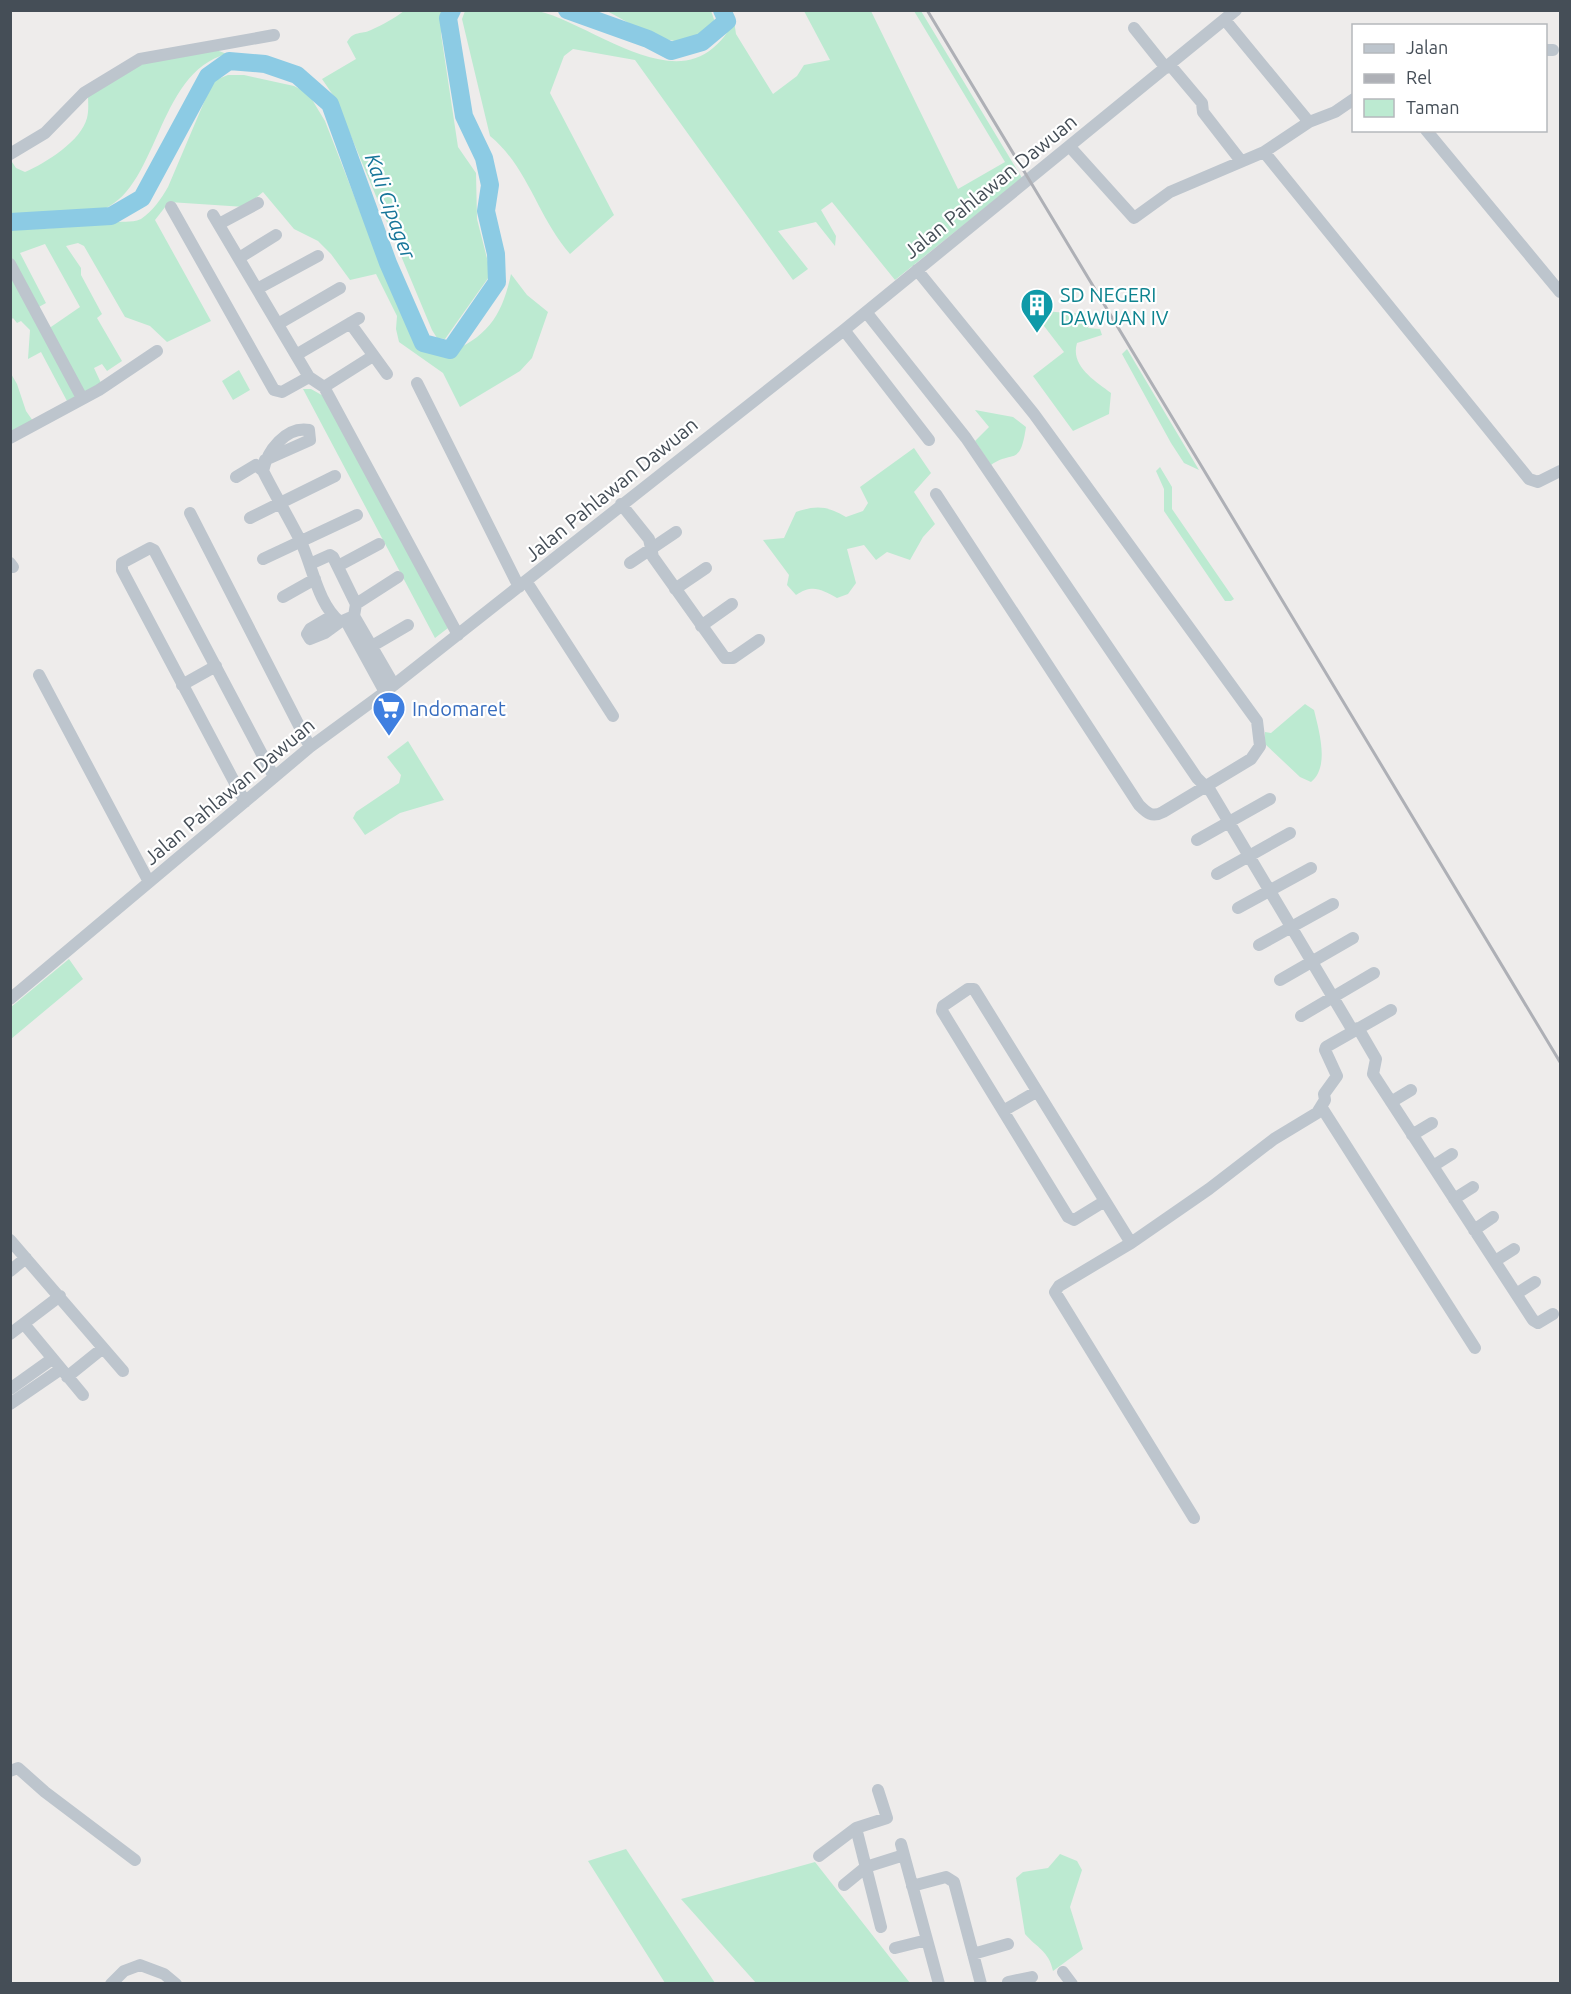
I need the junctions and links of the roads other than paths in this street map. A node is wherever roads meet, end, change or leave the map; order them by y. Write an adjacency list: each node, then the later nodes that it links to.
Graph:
1 (1236, 10): 2 (street, Jalan Pahlawan Dawuan)
2 (1225, 20): 5 (street, Jalan Pahlawan Dawuan); 7 (street)
3 (1134, 28): 5 (street)
4 (274, 34): 11 (street)
5 (1168, 67): 9 (street, Jalan Pahlawan Dawuan); 12 (street)
6 (1352, 100): 7 (street)
7 (1309, 122): 10 (street)
8 (1428, 132): 22 (street)
9 (1070, 147): 12 (street); 19 (street, Jalan Pahlawan Dawuan)
10 (1264, 152): 12 (street); 36 (street)
11 (10, 154)
12 (1241, 161)
13 (258, 203): 17 (street)
14 (171, 207): 30 (street)
15 (276, 235): 17 (street)
16 (318, 256): 21 (street)
17 (239, 258): 21 (street)
18 (10, 264): 33 (street)
19 (917, 270): 23 (street, Jalan Pahlawan Dawuan); 73 (street)
20 (340, 288): 24 (street)
21 (257, 289): 24 (street)
22 (1560, 292)
23 (866, 312): 25 (street, Jalan Pahlawan Dawuan); 73 (street)
24 (278, 324): 27 (street)
25 (844, 330): 35 (street); 41 (street, Jalan Pahlawan Dawuan)
26 (157, 351): 33 (street)
27 (296, 355): 28 (street); 30 (street)
28 (373, 356): 29 (street); 32 (street)
29 (387, 374)
30 (309, 377): 32 (street)
31 (417, 383): 56 (street)
32 (324, 387): 63 (street)
33 (82, 398): 34 (street)
34 (10, 438)
35 (929, 440)
36 (1560, 471)
37 (335, 476): 40 (street)
38 (236, 477): 40 (street)
39 (936, 494): 73 (street)
40 (280, 504): 44 (street); 46 (street)
41 (621, 504): 48 (street); 56 (street, Jalan Pahlawan Dawuan)
42 (190, 513): 71 (street)
43 (357, 515): 46 (street)
44 (250, 519)
45 (676, 532): 48 (street)
46 (301, 543): 49 (street); 51 (street)
47 (379, 544): 52 (street)
48 (651, 547): 50 (street); 57 (street)
49 (263, 559)
50 (630, 563)
51 (310, 564): 52 (street); 55 (street)
52 (338, 566): 60 (street)
53 (706, 568): 57 (street)
54 (398, 577): 60 (street)
55 (315, 579): 58 (street); 60 (street)
56 (523, 584): 63 (street, Jalan Pahlawan Dawuan); 70 (street)
57 (675, 589): 62 (street)
58 (283, 597)
59 (732, 604): 62 (street)
60 (346, 616): 65 (street)
61 (408, 625): 65 (street)
62 (701, 626): 64 (street)
63 (458, 635): 69 (street, Jalan Pahlawan Dawuan)
64 (759, 640)
65 (368, 649): 69 (street)
66 (216, 666): 68 (street); 68 (street); 72 (street)
67 (39, 675): 82 (street)
68 (182, 685): 75 (street)
69 (390, 689): 71 (street, Jalan Pahlawan Dawuan)
70 (613, 716)
71 (310, 747): 72 (street, Jalan Pahlawan Dawuan)
72 (274, 777): 75 (street, Jalan Pahlawan Dawuan)
73 (1206, 788): 76 (street)
74 (1270, 799): 76 (street)
75 (245, 802): 82 (street, Jalan Pahlawan Dawuan)
76 (1228, 822): 78 (street); 79 (street)
77 (1290, 833): 79 (street)
78 (1197, 840)
79 (1249, 856): 81 (street); 83 (street)
80 (1311, 868): 83 (street)
81 (1217, 874)
82 (150, 882): 93 (street, Jalan Pahlawan Dawuan)
83 (1270, 891): 85 (street); 86 (street)
84 (1333, 904): 86 (street)
85 (1238, 908)
86 (1291, 927): 88 (street); 89 (street)
87 (1353, 938): 89 (street)
88 (1259, 945)
89 (1312, 962): 91 (street); 92 (street)
90 (1374, 973): 92 (street)
91 (1280, 980)
92 (1333, 998): 95 (street); 96 (street)
93 (10, 999)
94 (1391, 1010): 96 (street)
95 (1301, 1016)
96 (1356, 1030): 99 (street); 100 (street)
97 (1411, 1090): 99 (street)
98 (1036, 1092): 101 (street); 101 (street); 108 (street)
99 (1391, 1102): 103 (street)
100 (1322, 1107): 112 (street); 124 (street)
101 (1003, 1111): 108 (street)
102 (1432, 1123): 103 (street)
103 (1412, 1135): 105 (street)
104 (1452, 1154): 105 (street)
105 (1433, 1166): 107 (street)
106 (1473, 1187): 107 (street)
107 (1454, 1199): 110 (street)
108 (1105, 1202): 112 (street)
109 (1493, 1217): 110 (street)
110 (1474, 1230): 115 (street)
111 (10, 1240): 114 (street)
112 (1131, 1243): 131 (street)
113 (1514, 1249): 115 (street)
114 (26, 1258): 116 (street); 119 (street)
115 (1495, 1262): 118 (street)
116 (10, 1271)
117 (1535, 1282): 118 (street)
118 (1516, 1294): 120 (street)
119 (60, 1296): 121 (street); 123 (street)
120 (1553, 1314)
121 (24, 1324): 122 (street); 125 (street)
122 (10, 1334)
123 (103, 1348): 126 (street); 127 (street)
124 (1475, 1348)
125 (52, 1359): 127 (street); 128 (street)
126 (123, 1371)
127 (64, 1373): 129 (street); 130 (street)
128 (10, 1389)
129 (83, 1395)
130 (10, 1404)
131 (1194, 1518)
132 (10, 1771): 136 (street)
133 (879, 1790): 134 (street)
134 (856, 1828): 135 (street); 137 (street)
135 (819, 1856)
136 (135, 1860)
137 (866, 1867): 138 (street); 139 (street); 140 (street)
138 (844, 1885)
139 (912, 1886): 141 (street); 144 (street)
140 (881, 1927)
141 (927, 1940): 143 (street); 150 (street)
142 (1008, 1944): 144 (street)
143 (895, 1948)
144 (973, 1954): 151 (street)
145 (1063, 1972): 152 (street)
146 (1028, 1980): 147 (street)
147 (1008, 1982)
148 (111, 1983): 149 (street)
149 (176, 1983)
150 (939, 1983)
151 (981, 1983)
152 (1072, 1983)

